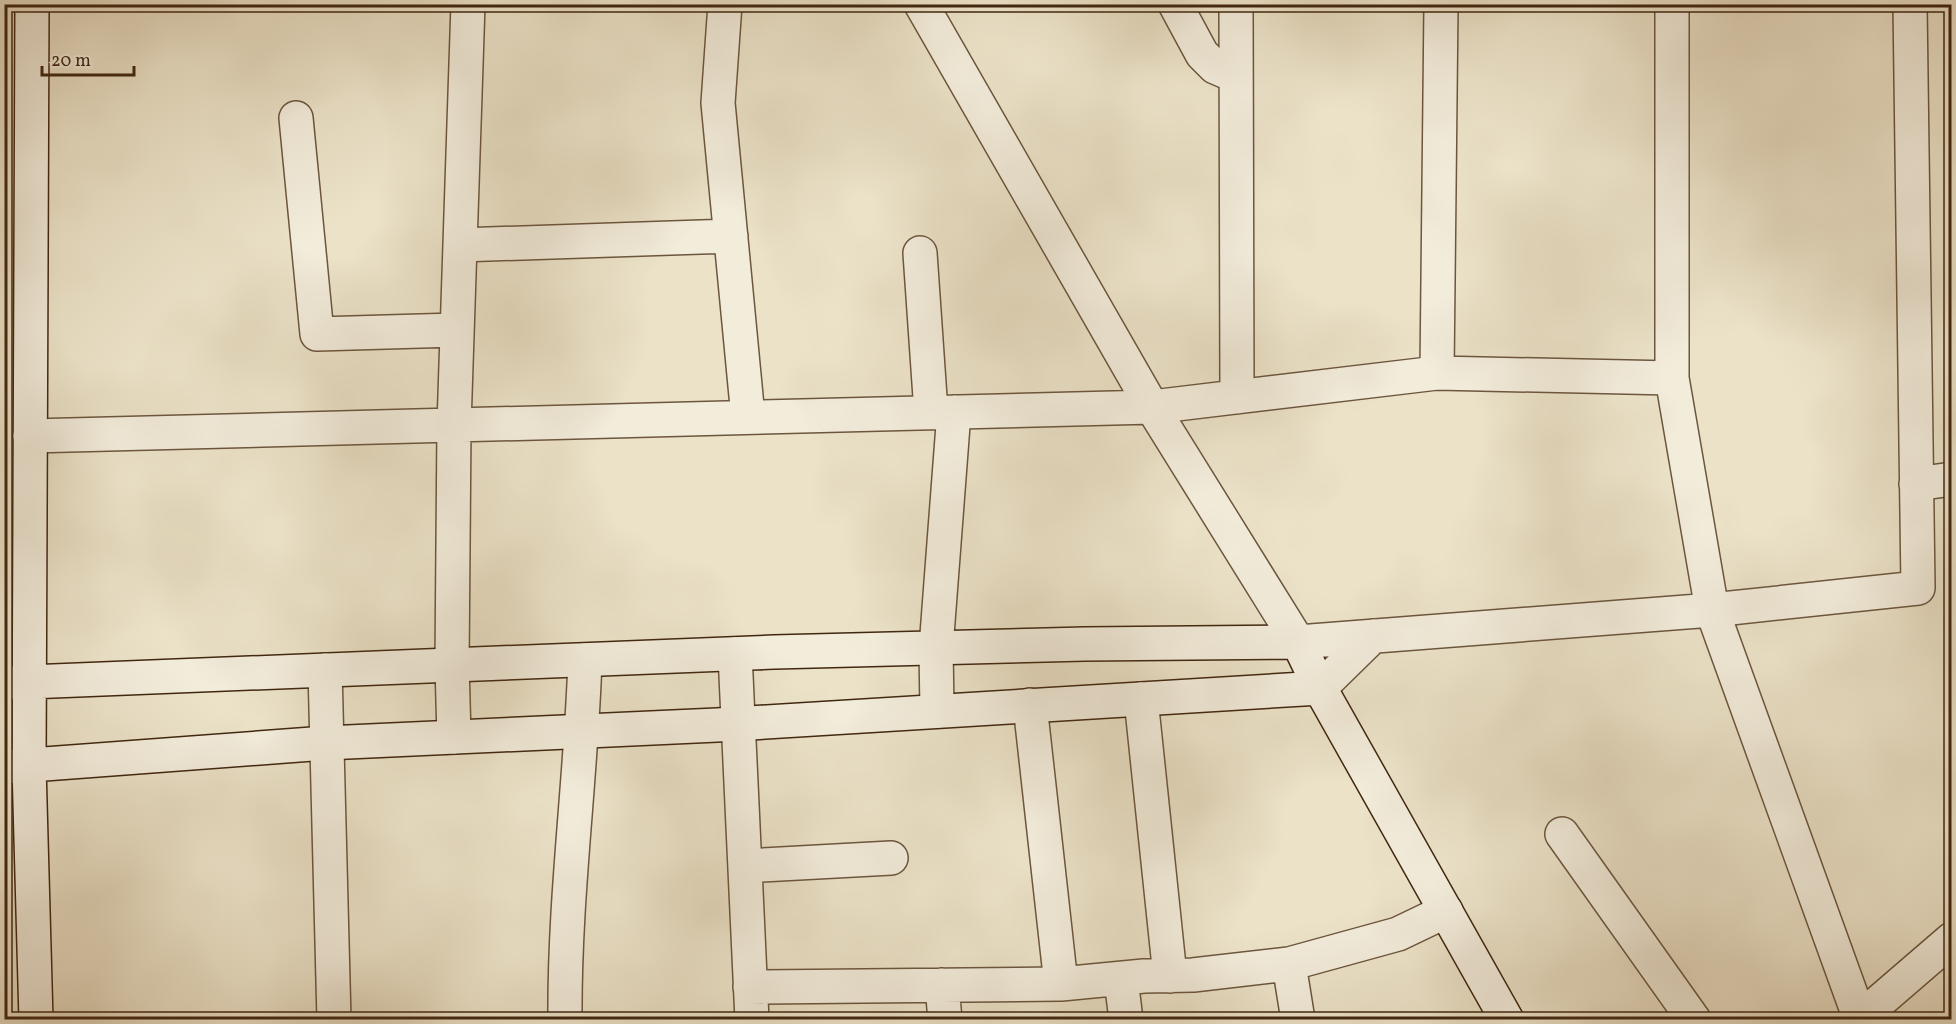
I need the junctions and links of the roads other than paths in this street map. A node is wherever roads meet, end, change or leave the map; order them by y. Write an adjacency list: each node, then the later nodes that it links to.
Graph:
1 (32, 4): 23 (street)
2 (468, 4): 13 (street)
3 (724, 4): 12 (street)
4 (921, 4): 19 (street)
5 (1175, 4): 10 (street)
6 (1236, 4): 10 (street)
7 (1441, 4): 16 (street)
8 (1672, 4): 17 (street)
9 (1910, 4): 25 (street)
10 (1236, 76): 18 (street)
11 (296, 118): 15 (street)
12 (731, 236): 13 (street); 21 (street)
13 (460, 245): 15 (street)
14 (920, 253): 20 (street)
15 (456, 330): 22 (street)
16 (1437, 373): 17 (street); 18 (street)
17 (1672, 378): 26 (street)
18 (1237, 397): 19 (street)
19 (1152, 407): 20 (street); 28 (street)
20 (942, 412): 21 (street); 29 (street)
21 (748, 417): 22 (street)
22 (454, 425): 23 (street); 32 (street)
23 (30, 436): 34 (street)
24 (1952, 479): 25 (street)
25 (1916, 484): 26 (street)
26 (1712, 610): 27 (street); 55 (street)
27 (1373, 636): 28 (street); 35 (street)
28 (1298, 642): 29 (street); 35 (street)
29 (936, 648): 30 (street); 38 (street)
30 (735, 654): 31 (street); 39 (street)
31 (585, 660): 32 (street); 40 (street)
32 (452, 665): 33 (street); 41 (street)
33 (325, 670): 34 (street); 42 (street)
34 (17, 682): 43 (street)
35 (1320, 688): 36 (street); 47 (street)
36 (1141, 699): 37 (street); 50 (street)
37 (1030, 705): 38 (street); 52 (street)
38 (938, 711): 39 (street)
39 (738, 723): 40 (street); 46 (street)
40 (583, 731): 41 (street); 58 (street)
41 (454, 737): 42 (street)
42 (326, 743): 43 (street); 57 (street)
43 (17, 766): 56 (street)
44 (1562, 834): 64 (street)
45 (891, 858): 46 (street)
46 (744, 866): 54 (street)
47 (1446, 911): 49 (street); 63 (street)
48 (1952, 939): 55 (street)
49 (1289, 964): 50 (street); 62 (street)
50 (1170, 976): 51 (street)
51 (1121, 979): 52 (street); 61 (street)
52 (1061, 984): 53 (street)
53 (942, 986): 54 (street); 60 (street)
54 (750, 987): 59 (street)
55 (1859, 1019)
56 (36, 1020)
57 (334, 1020)
58 (565, 1020)
59 (752, 1020)
60 (945, 1020)
61 (1126, 1020)
62 (1298, 1020)
63 (1507, 1020)
64 (1694, 1020)

